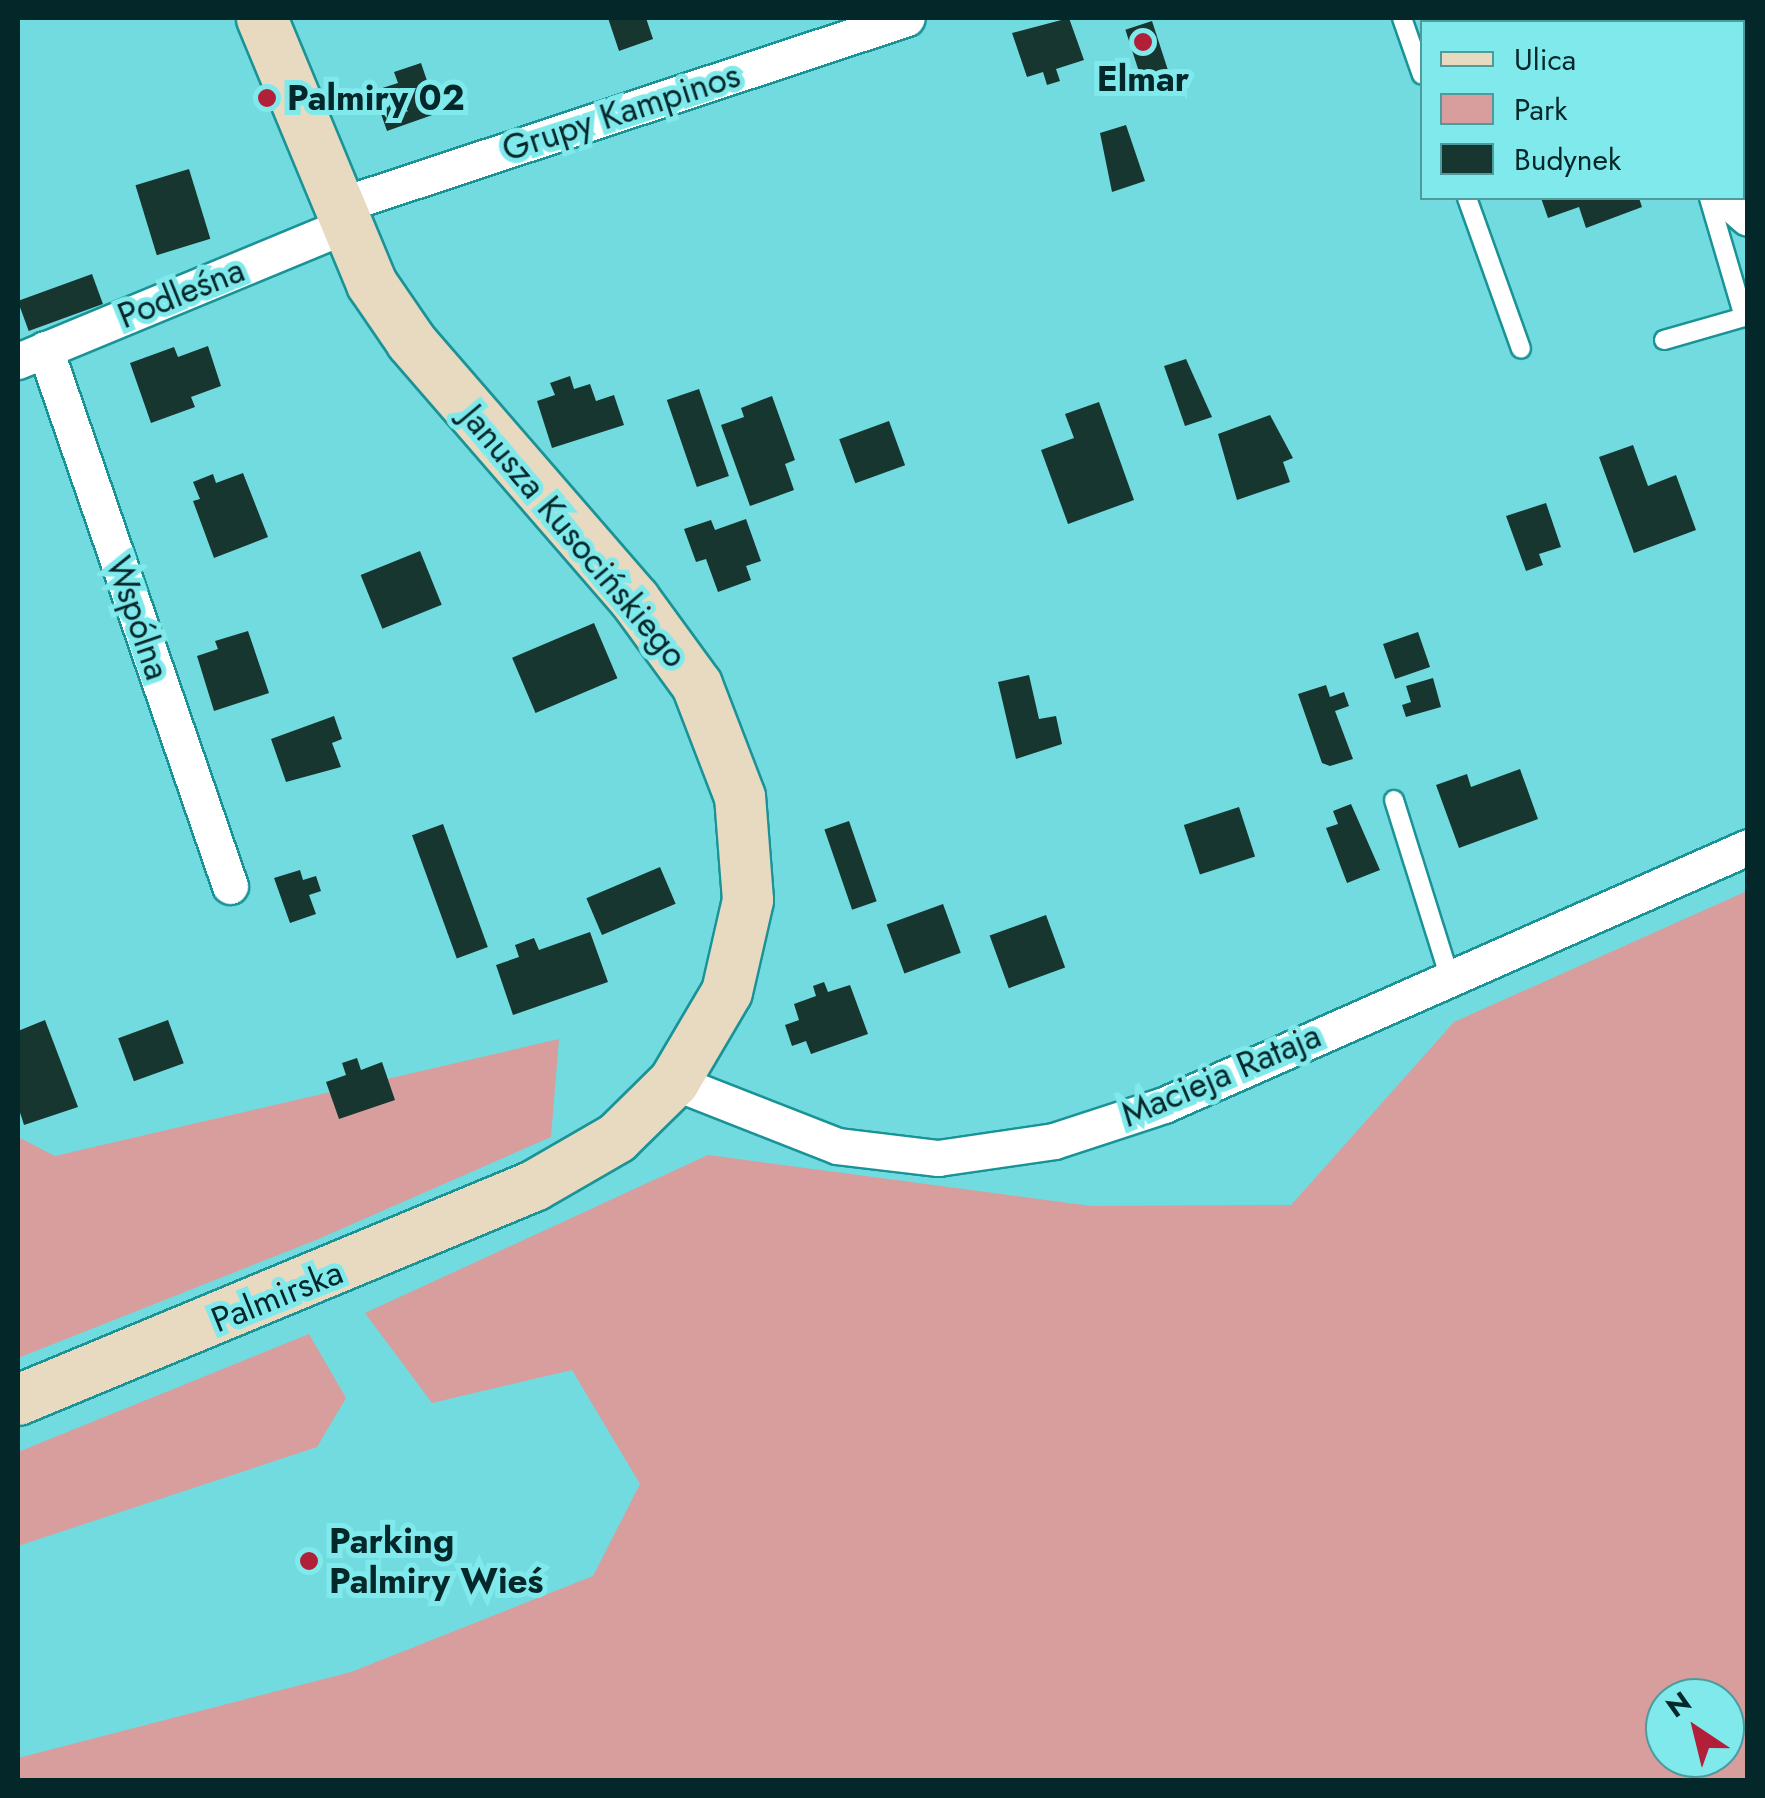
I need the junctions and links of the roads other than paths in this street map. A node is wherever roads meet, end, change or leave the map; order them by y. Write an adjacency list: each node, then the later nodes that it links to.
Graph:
1 (262, 18): 8 (street, Janusza Kusocińskiego)
2 (907, 18): 8 (street, Grupy Kampinos)
3 (1402, 18): 4 (lane)
4 (1420, 69)
5 (1467, 200): 11 (lane)
6 (1711, 200): 10 (lane)
7 (1727, 200): 9 (street)
8 (339, 216): 12 (street, Podleśna); 17 (street, Janusza Kusocińskiego)
9 (1748, 218)
10 (1664, 340)
11 (1521, 349)
12 (32, 355): 15 (street, Wspólna)
13 (1394, 800): 16 (lane)
14 (1748, 847): 16 (street, Macieja Rataja)
15 (230, 886)
16 (1449, 976): 17 (street, Macieja Rataja)
17 (674, 1082): 18 (street, Janusza Kusocińskiego)
18 (534, 1186): 19 (street, Palmirska)
19 (18, 1400)

